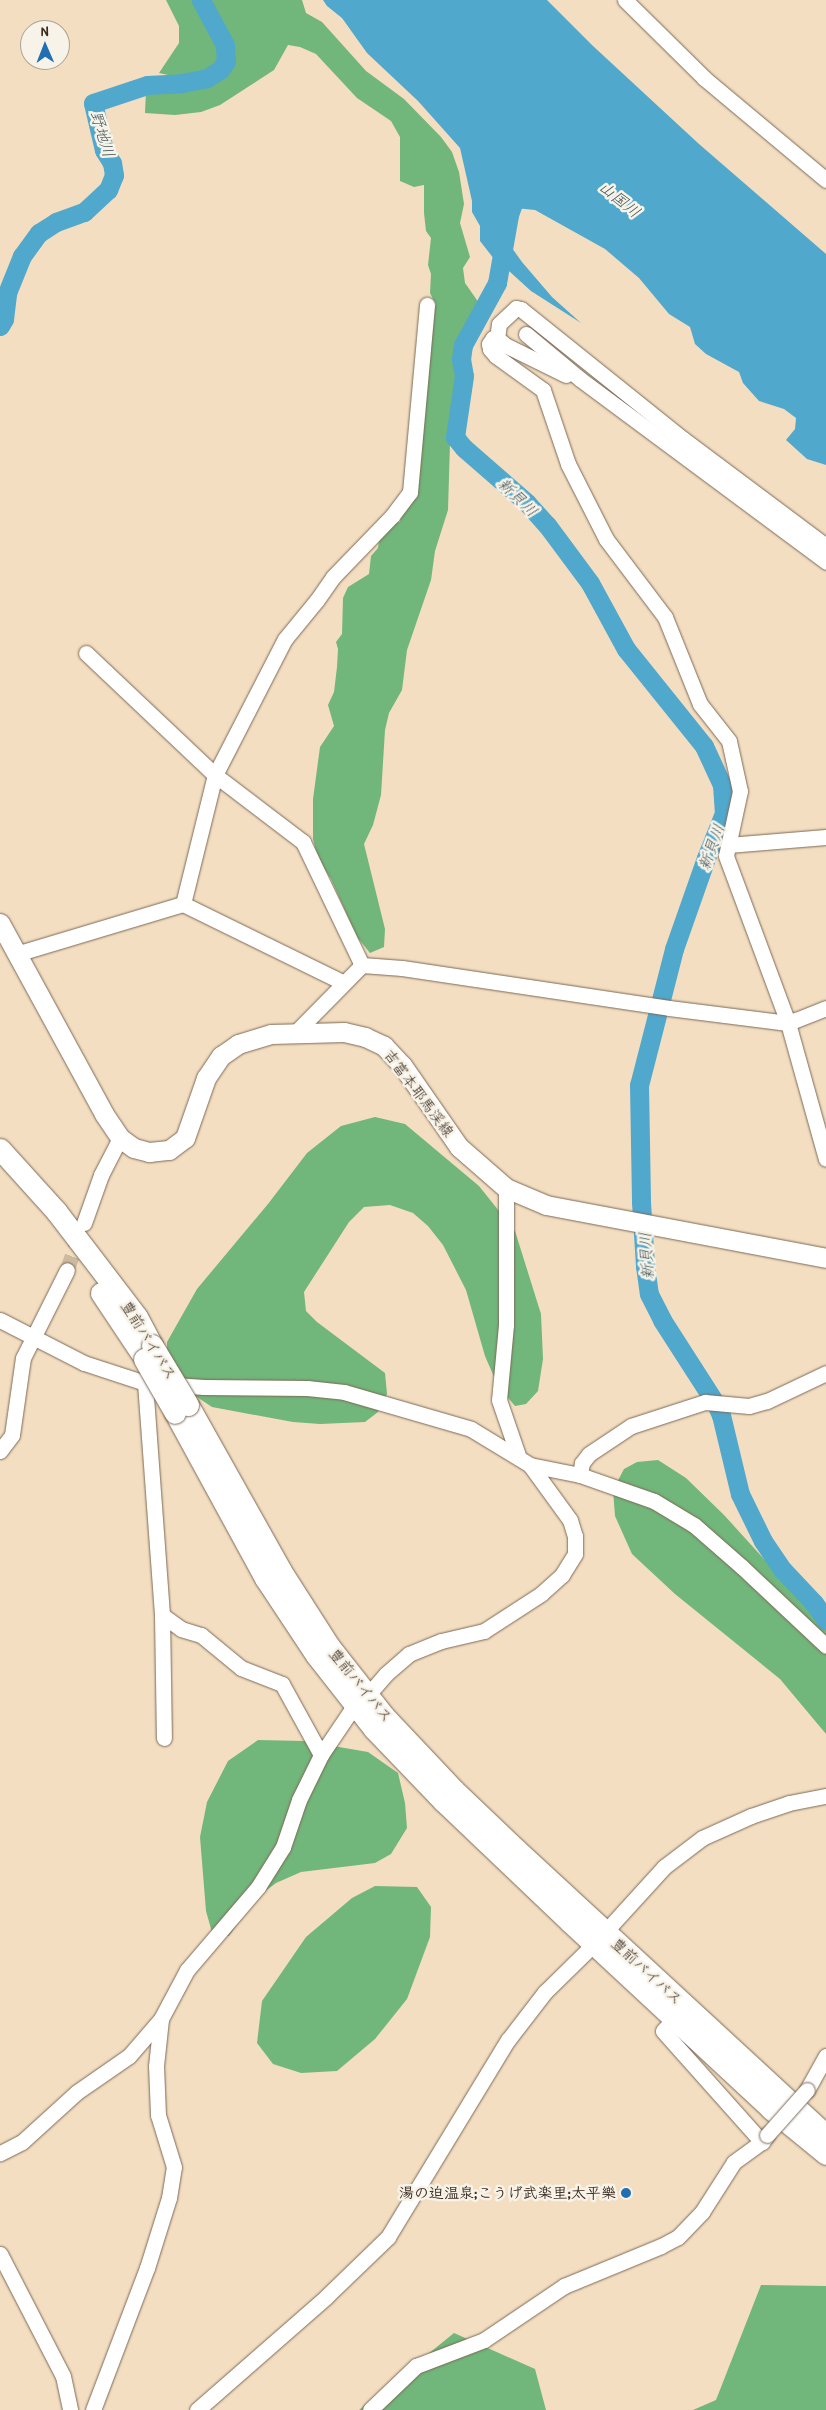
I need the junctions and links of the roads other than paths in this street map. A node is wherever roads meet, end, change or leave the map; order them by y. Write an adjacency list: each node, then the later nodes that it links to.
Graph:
1 (625, 0): 2 (street)
2 (826, 180)
3 (427, 305): 10 (street)
4 (526, 334): 6 (street)
5 (497, 338): 6 (street); 7 (street); 12 (street)
6 (580, 379): 8 (street)
7 (826, 546)
8 (826, 562)
9 (86, 653): 10 (street)
10 (215, 775): 13 (street); 16 (street)
11 (826, 836): 12 (street)
12 (728, 845): 19 (street)
13 (182, 904): 15 (street); 17 (street)
14 (0, 923): 15 (main road, 吉富本耶馬渓線)
15 (8, 954): 21 (main road, 吉富本耶馬渓線)
16 (362, 965): 17 (street); 19 (street)
17 (344, 983): 20 (street)
18 (826, 1008): 19 (street)
19 (788, 1023): 23 (street)
20 (296, 1032): 21 (main road, 吉富本耶馬渓線); 25 (main road, 吉富本耶馬渓線)
21 (120, 1138): 26 (street)
22 (0, 1148): 31 (highway, 豊前バイパス)
23 (826, 1159)
24 (0, 1170): 31 (highway, 豊前バイパス)
25 (506, 1188): 27 (main road, 吉富本耶馬渓線); 35 (street)
26 (84, 1223)
27 (826, 1258)
28 (67, 1270): 30 (street)
29 (0, 1320): 30 (street)
30 (33, 1338): 33 (street); 34 (street)
31 (147, 1350): 39 (highway, 豊前バイパス, bridge)
32 (826, 1373): 36 (street)
33 (145, 1383): 35 (street); 37 (street)
34 (0, 1451)
35 (524, 1461): 36 (street); 39 (street)
36 (580, 1475): 38 (street)
37 (162, 1615): 40 (street); 41 (street)
38 (826, 1646)
39 (361, 1700): 41 (street); 43 (highway, 豊前バイパス)
40 (164, 1738)
41 (321, 1756): 44 (street)
42 (826, 1796): 43 (street)
43 (599, 1937): 45 (highway, 豊前バイパス); 47 (highway, 豊前バイパス); 54 (street)
44 (161, 2019): 49 (street); 53 (street)
45 (674, 2019): 48 (street); 50 (highway, 豊前バイパス)
46 (826, 2056): 48 (street, bridge)
47 (826, 2135)
48 (764, 2139): 55 (street)
49 (0, 2153)
50 (826, 2154)
51 (0, 2254): 52 (street)
52 (70, 2410)
53 (93, 2410)
54 (197, 2410)
55 (370, 2410)

